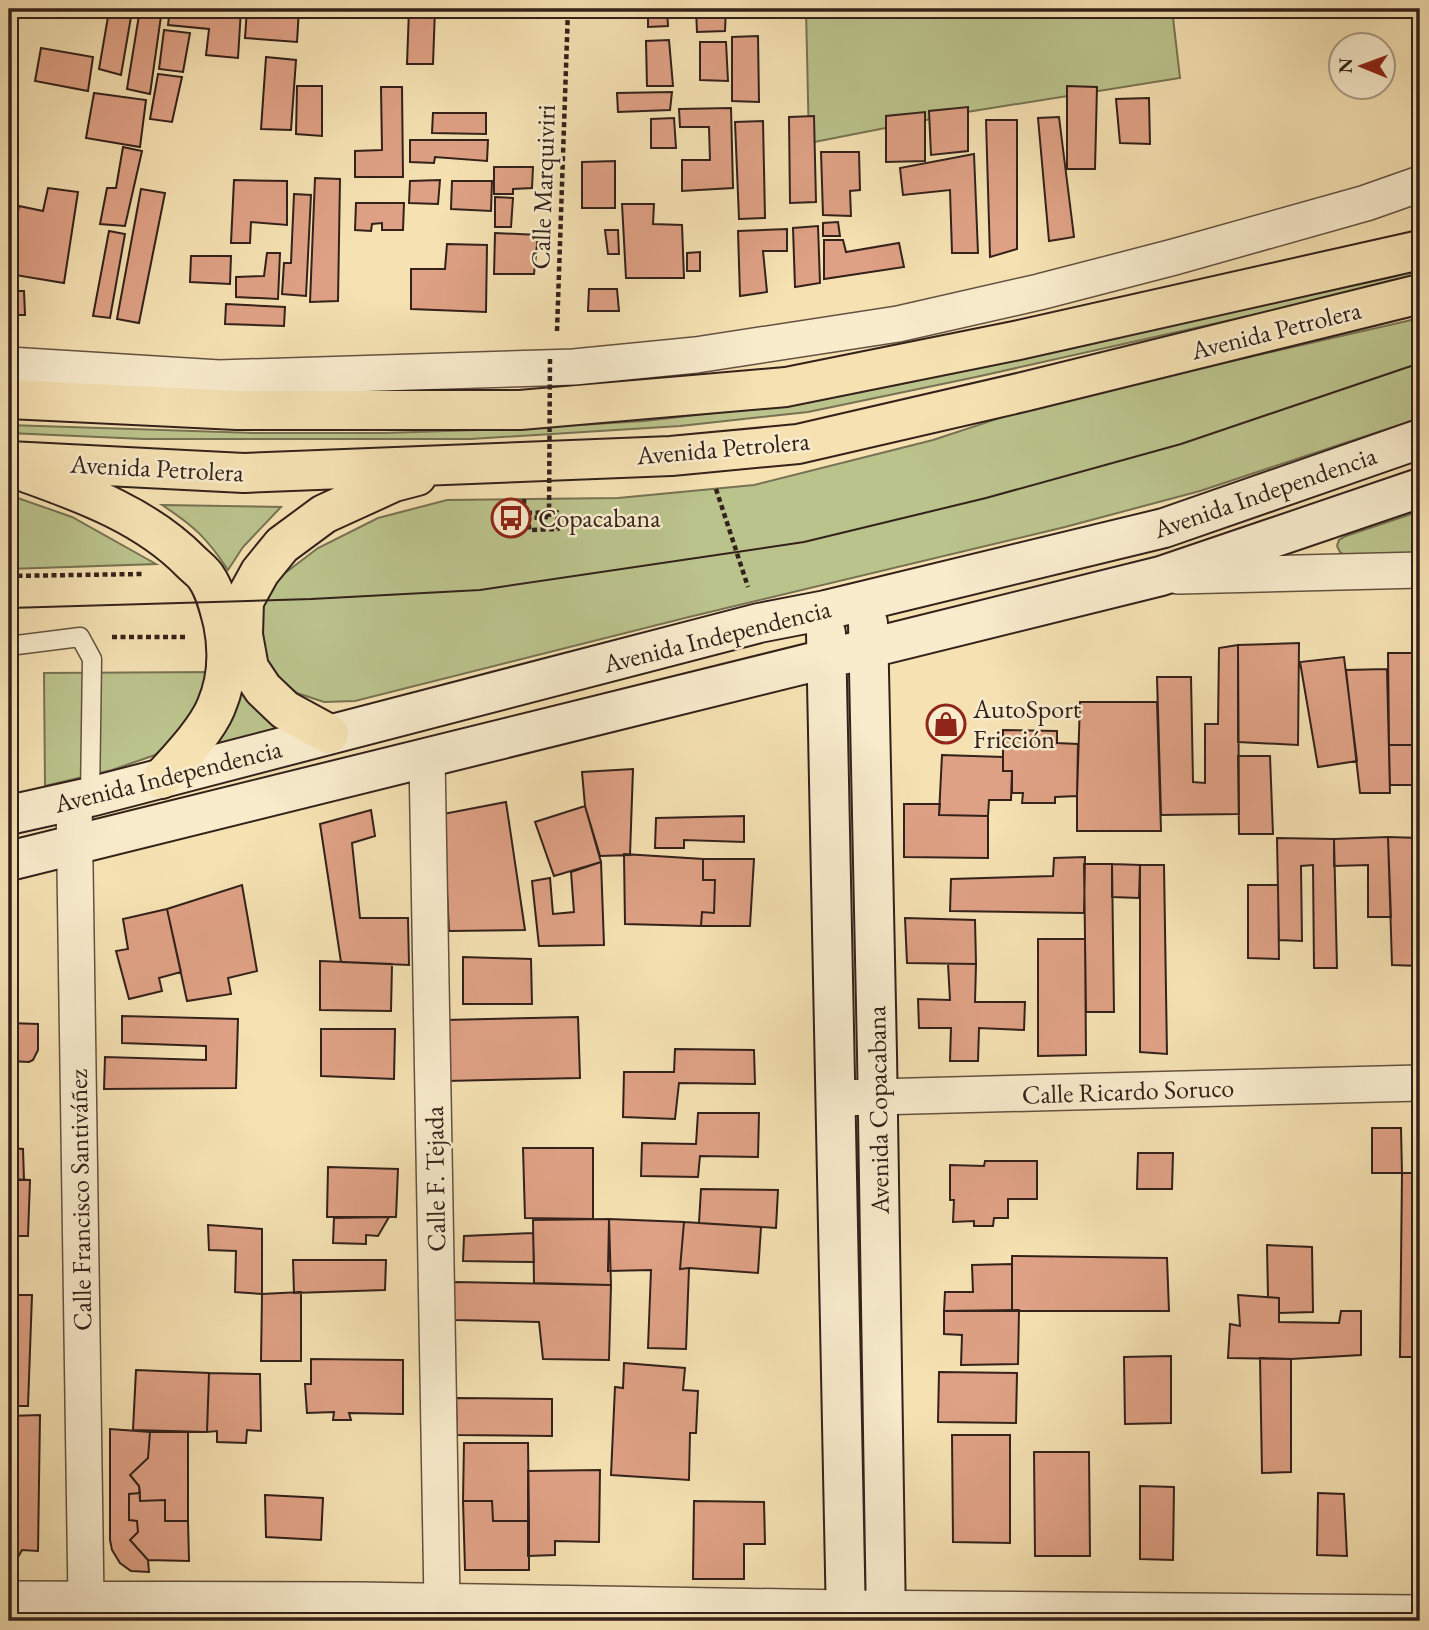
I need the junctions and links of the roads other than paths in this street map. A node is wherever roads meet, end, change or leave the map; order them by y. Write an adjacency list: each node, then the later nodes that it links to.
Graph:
1 (1420, 184): 4 (street)
2 (1420, 250): 5 (main road, Avenida Petrolera)
3 (1420, 294): 8 (main road, Avenida Petrolera)
4 (9, 365)
5 (9, 399)
6 (1420, 439): 13 (main road, Avenida Independencia)
7 (9, 461): 8 (main road, Avenida Petrolera)
8 (474, 463): 18 (main road)
9 (9, 467): 20 (main road)
10 (1420, 488): 12 (main road, Avenida Independencia)
11 (1420, 570): 12 (street)
12 (1161, 576): 16 (main road, Avenida Independencia)
13 (867, 600): 14 (main road, Avenida Independencia); 16 (main road, Avenida Copacabana)
14 (826, 610): 17 (main road, Avenida Copacabana); 18 (main road, Avenida Independencia)
15 (9, 646): 21 (lane)
16 (869, 649): 17 (main road, Avenida Independencia); 27 (main road, Avenida Copacabana)
17 (826, 658): 19 (main road, Avenida Independencia); 26 (main road, Avenida Copacabana)
18 (330, 734): 20 (main road, Avenida Independencia)
19 (427, 757): 23 (main road, Avenida Independencia); 30 (street, Calle F. Tejada)
20 (161, 779): 21 (main road, Avenida Independencia)
21 (82, 799): 22 (main road, Avenida Independencia); 23 (street, Calle Francisco Santiváñez)
22 (9, 815)
23 (76, 845): 24 (main road, Avenida Independencia); 29 (street, Calle Francisco Santiváñez)
24 (9, 861)
25 (1420, 1083): 27 (street, Calle Ricardo Soruco)
26 (836, 1098): 27 (street, Calle Ricardo Soruco); 33 (main road, Avenida Copacabana)
27 (878, 1098): 32 (main road, Avenida Copacabana)
28 (9, 1599): 29 (street)
29 (86, 1599): 30 (street)
30 (442, 1602): 33 (street)
31 (1420, 1613): 32 (street)
32 (886, 1614): 33 (street)
33 (846, 1615)

